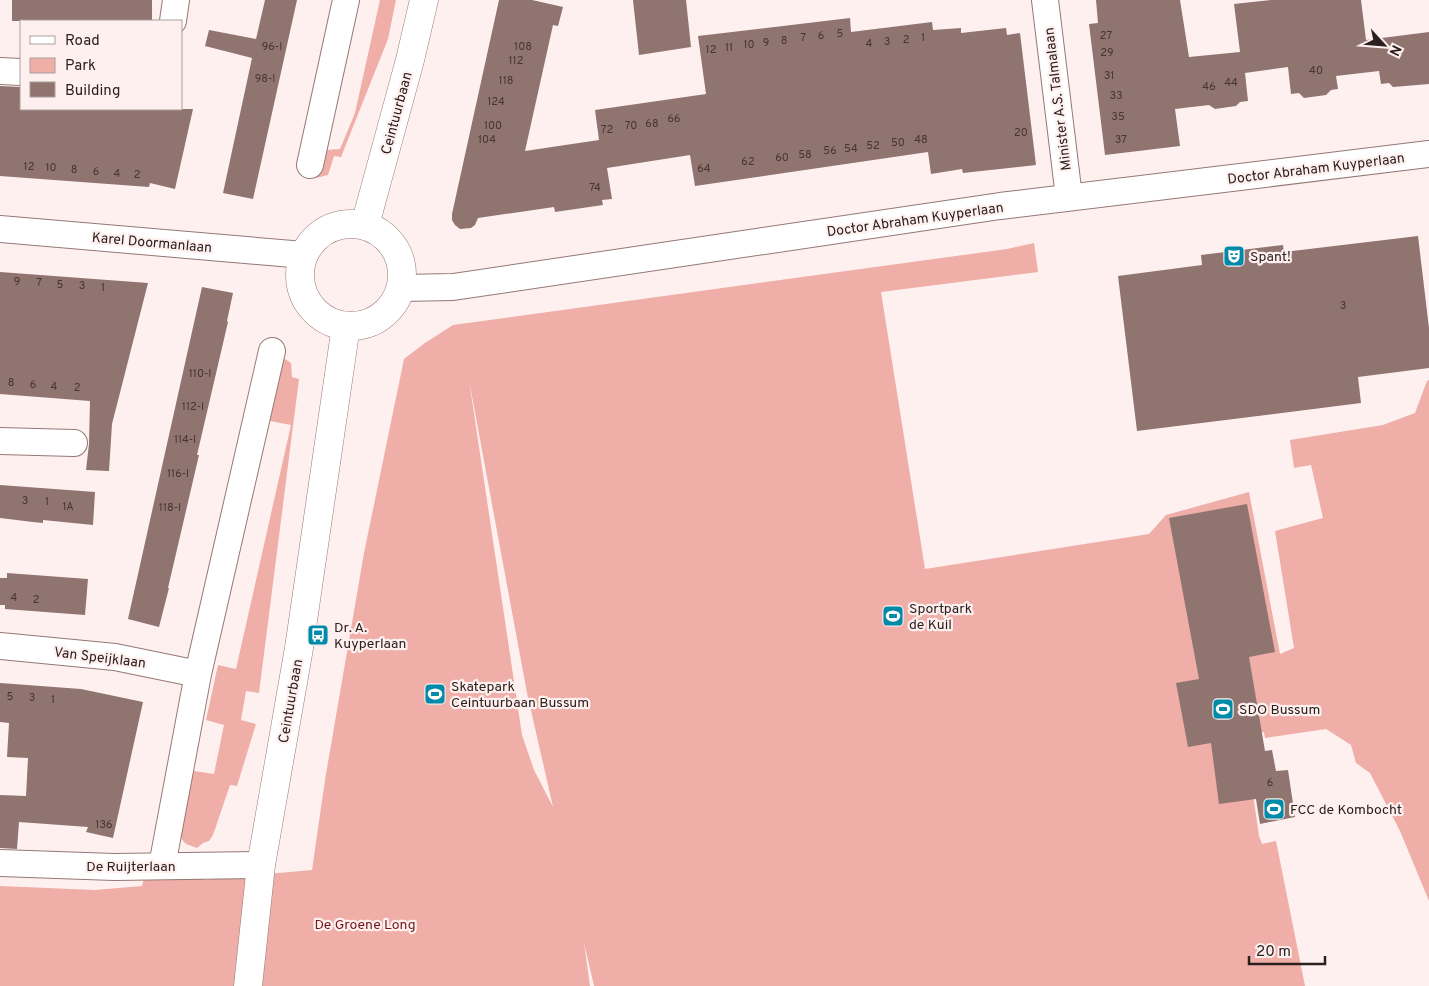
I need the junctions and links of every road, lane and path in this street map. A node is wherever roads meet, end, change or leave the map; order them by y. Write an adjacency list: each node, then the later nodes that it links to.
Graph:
1 (176, 0): 5 (street)
2 (346, 0): 9 (street)
3 (424, 0): 11 (main road, Ceintuurbaan)
4 (1045, 0): 10 (street, Minister A.S. Talmalaan)
5 (173, 20)
6 (0, 71): 7 (street)
7 (20, 72)
8 (1429, 154): 10 (street, Doctor Abraham Kuyperlaan)
9 (310, 165)
10 (1069, 197): 14 (street, Doctor Abraham Kuyperlaan)
11 (365, 225): 13 (main road); 14 (main road)
12 (0, 229): 13 (street, Karel Doormanlaan)
13 (304, 255): 15 (main road)
14 (401, 288): 15 (main road)
15 (346, 326): 22 (main road, Ceintuurbaan)
16 (272, 351): 20 (street)
17 (0, 440): 18 (street)
18 (74, 444)
19 (0, 646): 20 (street, Van Speijklaan)
20 (198, 674): 23 (street)
21 (0, 863): 23 (street, De Ruijterlaan)
22 (261, 865): 23 (street, De Ruijterlaan); 24 (main road, Ceintuurbaan)
23 (162, 866)
24 (248, 986)

